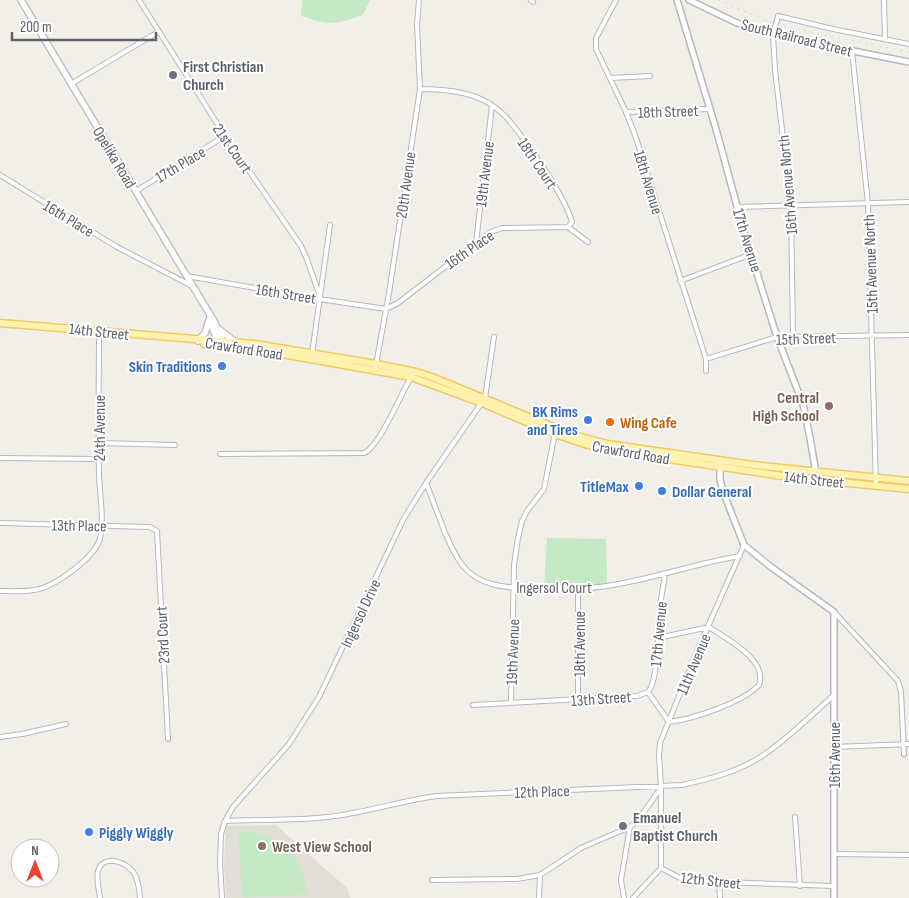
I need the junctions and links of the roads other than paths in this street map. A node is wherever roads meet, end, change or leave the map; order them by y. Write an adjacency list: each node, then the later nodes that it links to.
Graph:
1 (20, 0): 16 (main road, Opelika Road)
2 (139, 0): 8 (street, 21st Court)
3 (419, 0): 17 (street, 20th Avenue)
4 (616, 0): 15 (street, 18th Avenue)
5 (677, 0): 19 (street, 17th Avenue)
6 (689, 0): 9 (street, South Railroad Street)
7 (884, 0): 10 (street)
8 (158, 32): 16 (street); 21 (street, 21st Court)
9 (773, 34): 10 (street); 12 (street, South Railroad Street); 26 (street, 16th Avenue North)
10 (885, 39): 11 (street)
11 (909, 44)
12 (852, 51): 13 (street, South Railroad Street); 25 (street, 15th Avenue North)
13 (909, 62)
14 (650, 76): 15 (street)
15 (610, 78): 20 (street, 18th Avenue)
16 (71, 84): 23 (main road, Opelika Road)
17 (420, 89): 18 (street); 37 (street, 20th Avenue)
18 (492, 106): 29 (street, 18th Court); 31 (street, 19th Avenue)
19 (710, 109): 20 (street, 18th Street); 27 (street, 17th Avenue)
20 (626, 112): 34 (street, 18th Avenue)
21 (224, 136): 23 (street, 17th Place); 36 (street, 21st Court)
22 (0, 175): 35 (street, 16th Place)
23 (136, 191): 33 (main road, Opelika Road)
24 (909, 202): 25 (street)
25 (868, 204): 26 (street); 43 (street, 15th Avenue North)
26 (791, 206): 27 (street); 46 (street, 16th Avenue North)
27 (737, 207): 32 (street, 17th Avenue)
28 (330, 225): 36 (street)
29 (568, 227): 30 (street); 31 (street, 16th Place)
30 (588, 242)
31 (476, 243): 37 (street, 16th Place)
32 (752, 254): 34 (street); 45 (street, 17th Avenue)
33 (186, 276): 35 (main road, Opelika Road); 36 (street, 16th Street)
34 (680, 281): 51 (street, 18th Avenue)
35 (192, 286): 38 (main road, Opelika Road)
36 (321, 299): 37 (street, 16th Street); 50 (street)
37 (386, 309): 52 (street, 20th Avenue)
38 (210, 315): 40 (main road, Opelika Road); 47 (main road); 49 (main road, Opelika Road)
39 (0, 323): 41 (main road, 14th Street)
40 (217, 327): 48 (main road); 49 (main road, Opelika Road)
41 (99, 331): 47 (main road, 14th Street); 59 (street, 24th Avenue)
42 (909, 335): 43 (street, 15th Street)
43 (872, 336): 46 (street, 15th Street); 66 (street, 15th Avenue North)
44 (494, 337): 55 (street)
45 (778, 337): 46 (street, 15th Street); 51 (street, 15th Street); 65 (street, 17th Avenue)
46 (793, 337)
47 (198, 341): 49 (main road, Crawford Road)
48 (235, 342): 49 (main road, Crawford Road); 50 (main road, Crawford Road)
49 (220, 343): 50 (main road, Crawford Road)
50 (312, 356): 52 (main road, Crawford Road)
51 (706, 359): 53 (street, 18th Avenue)
52 (376, 367): 54 (main road, Crawford Road)
53 (706, 371)
54 (414, 374): 55 (main road, Crawford Road); 57 (street)
55 (484, 401): 56 (main road, Crawford Road); 69 (street, Ingersol Drive)
56 (556, 432): 64 (main road, Crawford Road); 78 (street, 19th Avenue)
57 (380, 434): 58 (street); 61 (street)
58 (386, 436)
59 (99, 443): 60 (street); 63 (street, 24th Avenue)
60 (175, 445)
61 (220, 454)
62 (0, 458): 63 (street)
63 (99, 459): 73 (street, 24th Avenue)
64 (720, 464): 65 (main road, 14th Street); 67 (main road, 14th Street); 75 (street)
65 (814, 471): 66 (main road, 14th Street); 67 (street, 17th Avenue)
66 (875, 477): 68 (main road, 14th Street); 70 (street, 15th Avenue North)
67 (812, 479): 70 (main road, 14th Street)
68 (909, 481)
69 (426, 482): 78 (street, Ingersol Court); 98 (street, Ingersol Drive)
70 (876, 486): 71 (main road, 14th Street)
71 (909, 490)
72 (0, 523): 73 (street, 13th Place)
73 (102, 526): 74 (street, 13th Place); 80 (street)
74 (157, 531): 92 (street, 23rd Court)
75 (744, 545): 76 (street, 11th Avenue); 81 (street)
76 (740, 556): 77 (street, Ingersol Court); 82 (street, 11th Avenue)
77 (666, 574): 79 (street, Ingersol Court); 83 (street, 17th Avenue)
78 (514, 588): 79 (street, Ingersol Court); 87 (street, 19th Avenue)
79 (578, 589): 86 (street, 18th Avenue)
80 (0, 591)
81 (834, 612): 85 (street, 16th Avenue); 93 (street)
82 (709, 627): 83 (street); 89 (street, 11th Avenue); 89 (street)
83 (658, 638): 84 (street, 17th Avenue)
84 (648, 692): 86 (street, 13th Street); 89 (street, 13th Street)
85 (834, 696): 94 (street, 16th Avenue); 96 (street, 12th Place)
86 (578, 698): 87 (street, 13th Street)
87 (511, 703): 88 (street, 13th Street)
88 (473, 705)
89 (669, 722): 96 (street, 11th Avenue)
90 (66, 724): 91 (street)
91 (0, 737)
92 (168, 739)
93 (906, 744): 94 (street); 95 (street)
94 (834, 748): 100 (street, 16th Avenue)
95 (904, 754)
96 (661, 787): 98 (street, 12th Place); 99 (street); 102 (street)
97 (795, 817): 106 (street)
98 (225, 821): 110 (street)
99 (630, 827): 103 (street); 112 (street)
100 (835, 854): 101 (street); 107 (street, 16th Avenue)
101 (909, 855)
102 (661, 868): 105 (street, 12th Street); 113 (street, 12th Street)
103 (540, 875): 104 (street); 111 (street)
104 (432, 880)
105 (719, 882): 106 (street, 12th Street); 114 (street)
106 (800, 886): 107 (street, 12th Street)
107 (834, 886): 115 (street, 16th Avenue)
108 (100, 898): 109 (street)
109 (140, 898)
110 (222, 898)
111 (539, 898)
112 (624, 898)
113 (633, 898)
114 (720, 898)
115 (834, 898)

